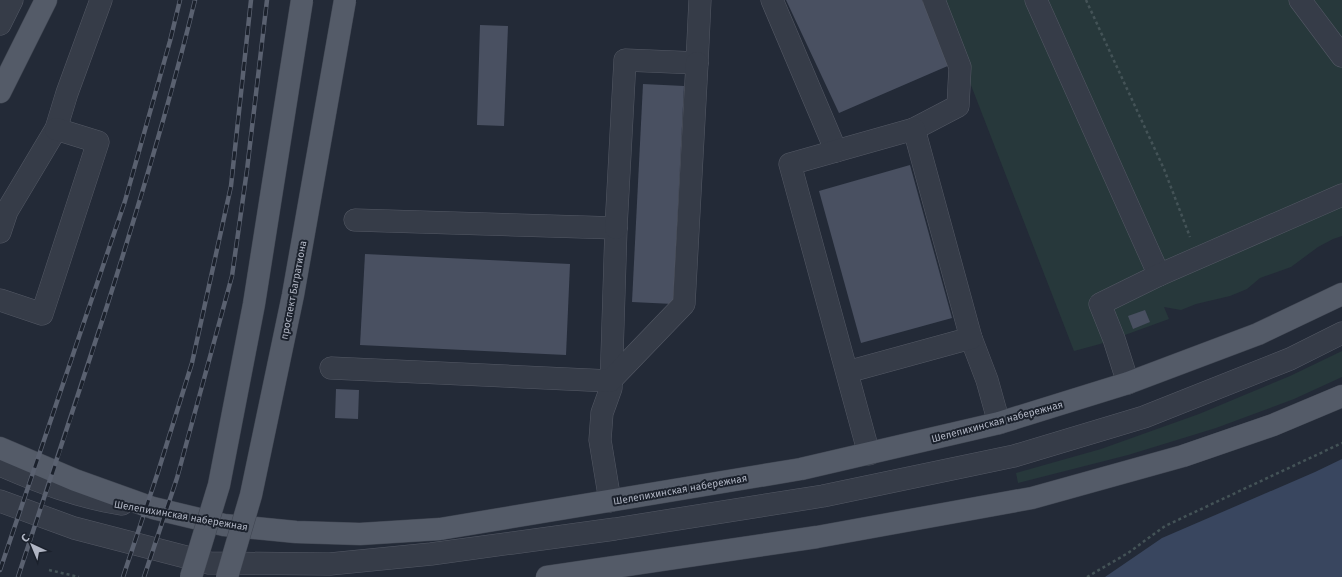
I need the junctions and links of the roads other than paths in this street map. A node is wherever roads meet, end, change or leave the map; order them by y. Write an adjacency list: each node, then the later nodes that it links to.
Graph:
1 (12, 0): 11 (street)
2 (46, 0): 14 (main road)
3 (101, 0): 15 (street)
4 (302, 0): 39 (main road, bridge)
5 (345, 0): 40 (main road, проспект Багратиона, bridge)
6 (700, 0): 13 (street)
7 (772, 0): 17 (street)
8 (934, 0): 16 (street)
9 (1036, 0): 22 (street)
10 (1300, 0): 12 (street)
11 (0, 24)
12 (1342, 56)
13 (696, 63): 20 (street); 29 (street)
14 (0, 92)
15 (56, 129): 21 (street); 24 (street)
16 (914, 129): 17 (street); 26 (street)
17 (836, 151): 28 (street)
18 (1342, 195): 22 (street)
19 (355, 220): 20 (street)
20 (616, 228): 29 (street)
21 (0, 232)
22 (1159, 275): 30 (street)
23 (1342, 294): 30 (main road, Шелепихинская набережная)
24 (0, 300)
25 (1342, 333): 36 (street)
26 (971, 338): 28 (street); 32 (street)
27 (331, 368): 29 (street)
28 (847, 372): 34 (street)
29 (610, 381): 37 (street)
30 (1128, 383): 32 (main road, Шелепихинская набережная)
31 (1342, 396): 41 (main road)
32 (999, 423): 34 (main road, Шелепихинская набережная)
33 (0, 448): 38 (main road)
34 (869, 454): 37 (main road, Шелепихинская набережная)
35 (0, 465): 38 (street, Шелепихинская набережная)
36 (0, 501)
37 (610, 502): 38 (main road, Шелепихинская набережная)
38 (153, 508)
39 (191, 577)
40 (227, 577)
41 (547, 577)

